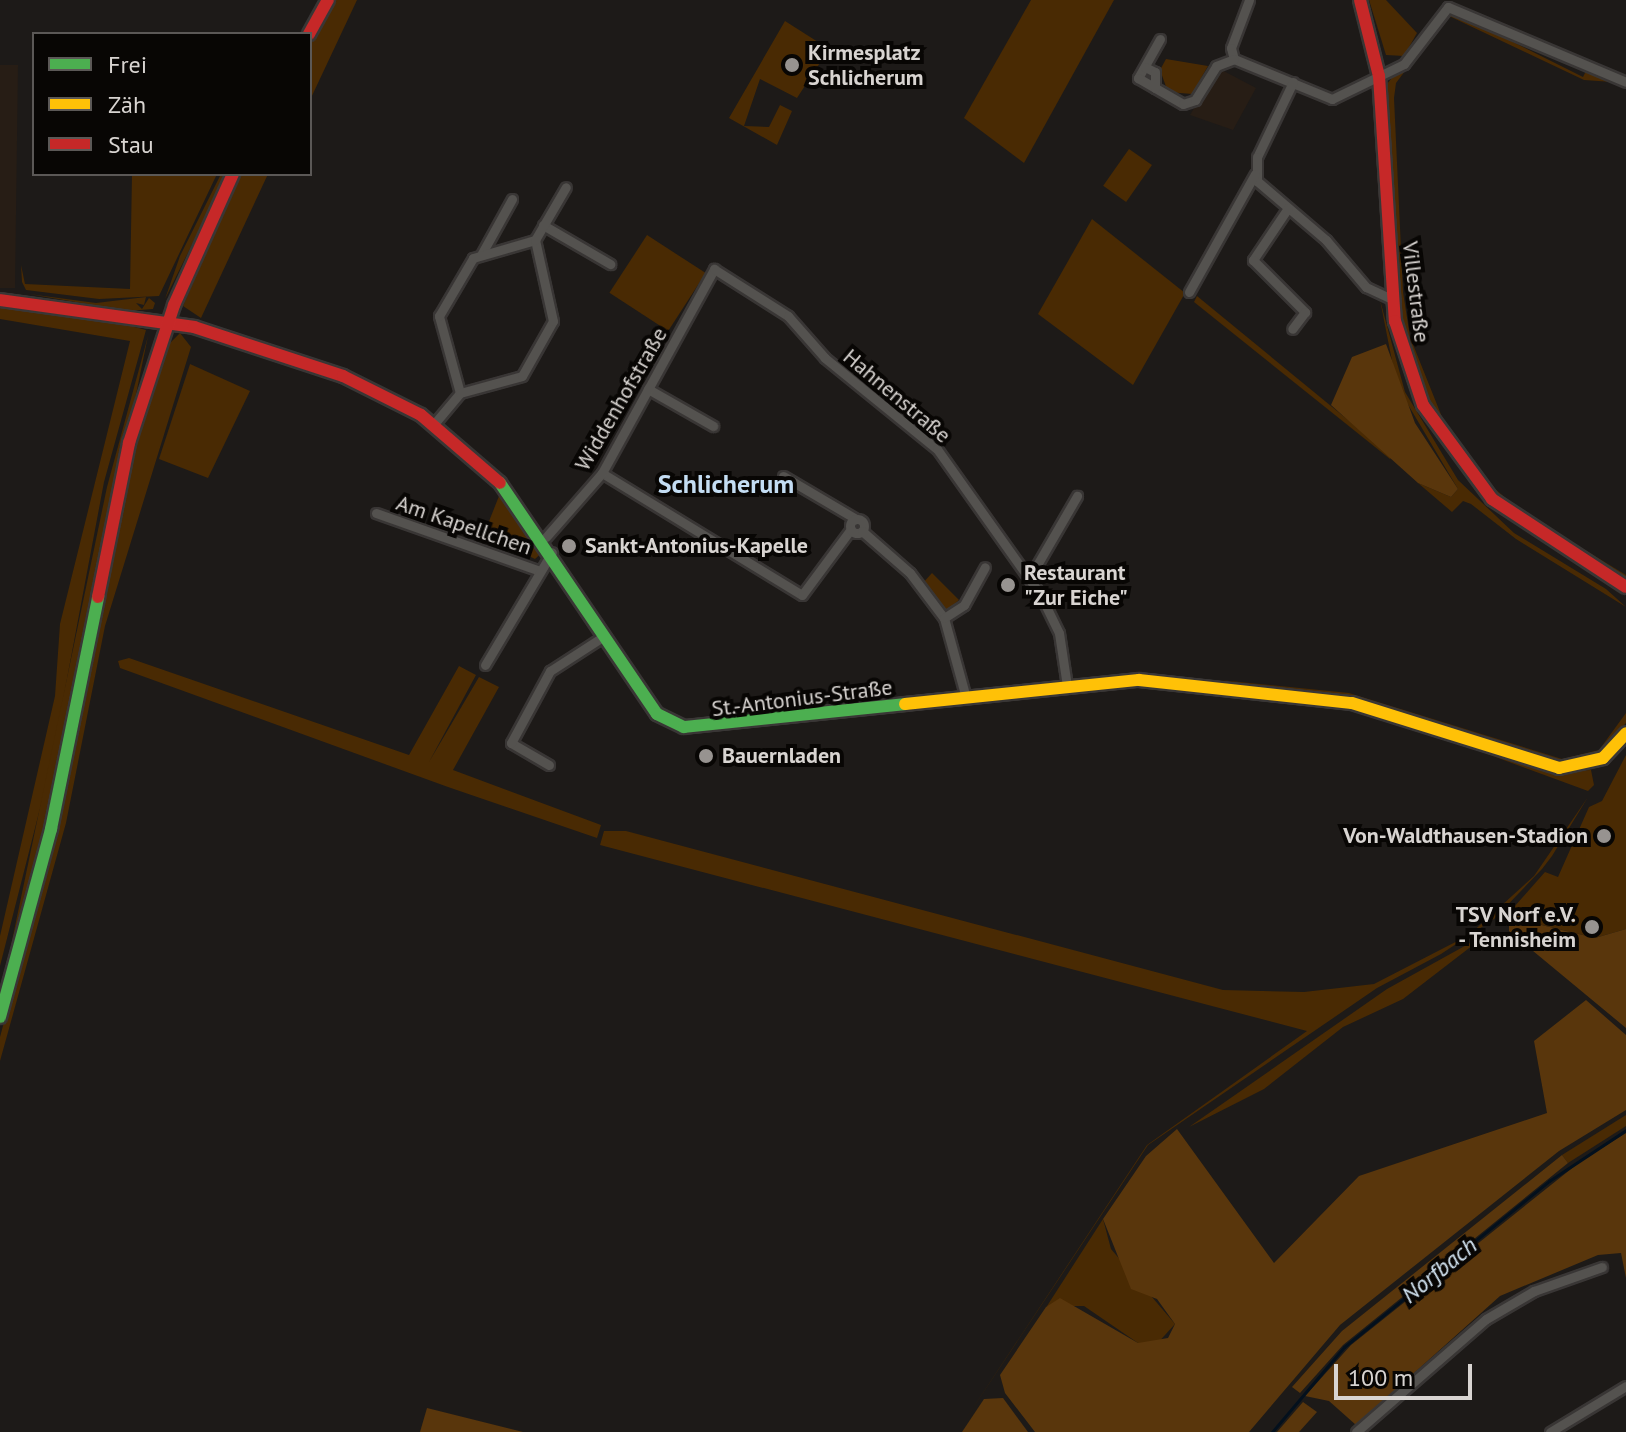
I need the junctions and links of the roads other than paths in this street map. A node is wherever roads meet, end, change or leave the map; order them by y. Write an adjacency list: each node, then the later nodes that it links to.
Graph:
1 (328, 0): 4 (street)
2 (1360, 0): 7 (street, Villestraße)
3 (1247, 1): 6 (street)
4 (310, 32)
5 (1160, 39): 6 (street)
6 (1234, 59): 8 (street)
7 (1379, 76): 8 (street); 9 (street); 21 (street, Villestraße)
8 (1293, 82): 10 (street)
9 (1626, 82)
10 (1255, 174): 14 (street); 20 (street)
11 (232, 176): 23 (street)
12 (566, 187): 15 (street)
13 (512, 199): 17 (street)
14 (1288, 208): 21 (street); 24 (street)
15 (543, 225): 16 (street); 18 (street)
16 (535, 240): 17 (street); 26 (street)
17 (481, 255): 26 (street)
18 (610, 264)
19 (714, 269): 25 (street, Widdenhofstraße); 38 (street, Hahnenstraße)
20 (1189, 292)
21 (1392, 299): 39 (street, Villestraße)
22 (0, 300): 23 (street, St.-Antonius-Straße)
23 (168, 323): 27 (street, St.-Antonius-Straße); 47 (street)
24 (1292, 329)
25 (648, 389): 28 (street); 29 (street, Widdenhofstraße)
26 (460, 393): 27 (street)
27 (434, 424): 34 (street, St.-Antonius-Straße)
28 (713, 426)
29 (602, 473): 33 (street); 34 (street, Widdenhofstraße)
30 (783, 476): 33 (street)
31 (1077, 496): 38 (street)
32 (376, 513): 37 (street, Am Kapellchen)
33 (853, 524): 40 (street)
34 (546, 537): 35 (street, St.-Antonius-Straße)
35 (554, 550): 37 (street, Am Kapellchen); 41 (street, St.-Antonius-Straße)
36 (985, 567): 40 (street)
37 (540, 571): 42 (street, Am Kapellchen)
38 (1030, 577): 43 (street, Hahnenstraße)
39 (1626, 587)
40 (944, 618): 44 (street)
41 (604, 636): 44 (street, St.-Antonius-Straße); 46 (street)
42 (485, 665)
43 (1067, 686): 44 (street, St.-Antonius-Straße); 45 (street, St.-Antonius-Straße)
44 (966, 698)
45 (1626, 733)
46 (549, 765)
47 (0, 1017)
48 (1602, 1267): 50 (street)
49 (1626, 1386): 51 (street)
50 (1356, 1432)
51 (1550, 1432)

